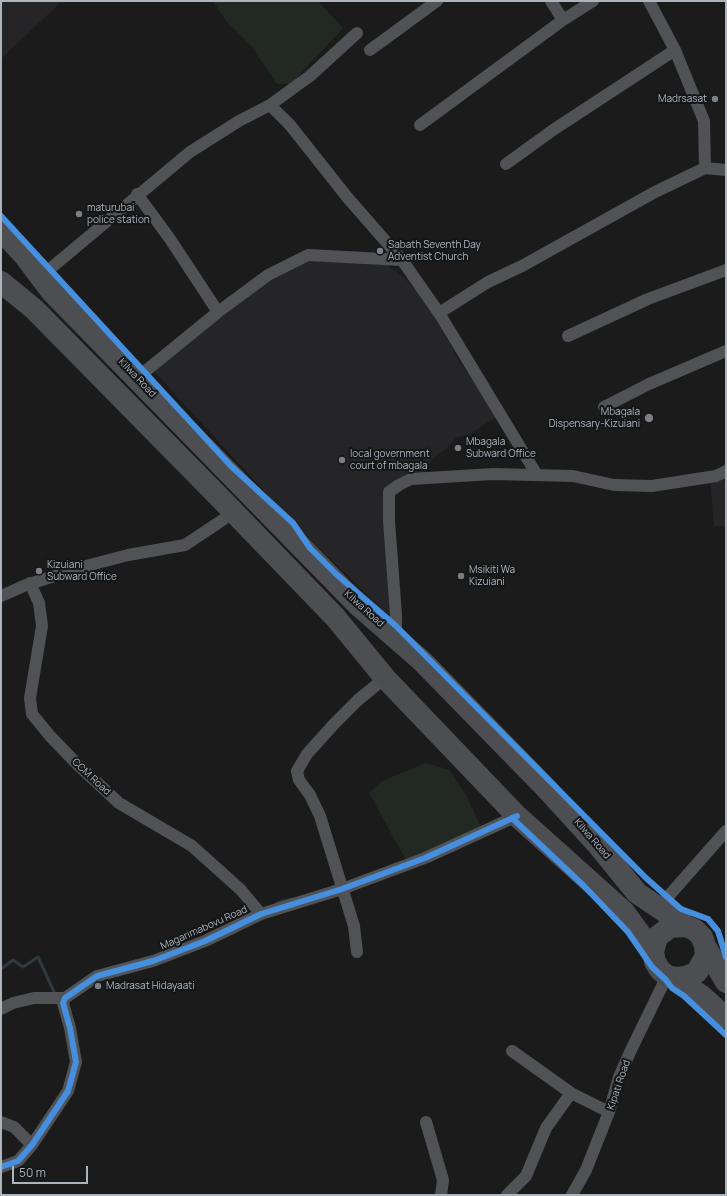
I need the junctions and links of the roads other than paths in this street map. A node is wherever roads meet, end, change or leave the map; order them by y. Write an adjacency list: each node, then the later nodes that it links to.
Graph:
1 (438, 1): 7 (street)
2 (552, 1): 5 (street)
3 (593, 1): 5 (street)
4 (649, 1): 8 (street)
5 (563, 20): 10 (street)
6 (358, 33): 9 (street)
7 (370, 50)
8 (675, 50): 11 (street); 12 (street)
9 (270, 105): 14 (street); 16 (street)
10 (420, 125)
11 (506, 164)
12 (705, 168): 13 (street); 21 (street)
13 (726, 170)
14 (137, 194): 17 (street); 20 (street)
15 (1, 230): 24 (highway, Kilwa Road)
16 (402, 260): 20 (street); 21 (street)
17 (52, 268)
18 (726, 270): 22 (street)
19 (1, 282): 32 (highway)
20 (218, 312): 24 (street)
21 (439, 313): 27 (street)
22 (568, 336)
23 (726, 351): 25 (street)
24 (137, 378): 31 (highway, Kilwa Road)
25 (604, 407)
26 (726, 471): 27 (street)
27 (537, 475): 31 (street)
28 (224, 519): 29 (street)
29 (30, 584): 30 (street); 37 (street, CCM Road)
30 (1, 596)
31 (393, 635): 36 (highway, Kilwa Road)
32 (385, 678): 33 (highway); 35 (street)
33 (517, 816): 35 (street, Magarimabovu Road); 41 (highway)
34 (726, 831): 36 (street)
35 (342, 889): 37 (street, Magarimabovu Road); 40 (street)
36 (658, 908): 38 (highway, Kilwa Road)
37 (261, 914): 44 (street, Magarimabovu Road)
38 (686, 926): 39 (highway); 41 (highway)
39 (705, 946): 42 (highway); 43 (highway)
40 (356, 952)
41 (653, 952): 42 (highway)
42 (672, 977): 46 (highway); 49 (street, Kipati Road)
43 (726, 982)
44 (65, 998): 45 (street); 52 (street)
45 (1, 1009)
46 (726, 1018)
47 (512, 1051): 48 (street)
48 (571, 1094): 49 (street); 55 (street)
49 (609, 1112): 56 (street, Kipati Road)
50 (1, 1122): 52 (street)
51 (426, 1122): 54 (street)
52 (32, 1145): 53 (street)
53 (1, 1167)
54 (442, 1195)
55 (507, 1195)
56 (572, 1195)

